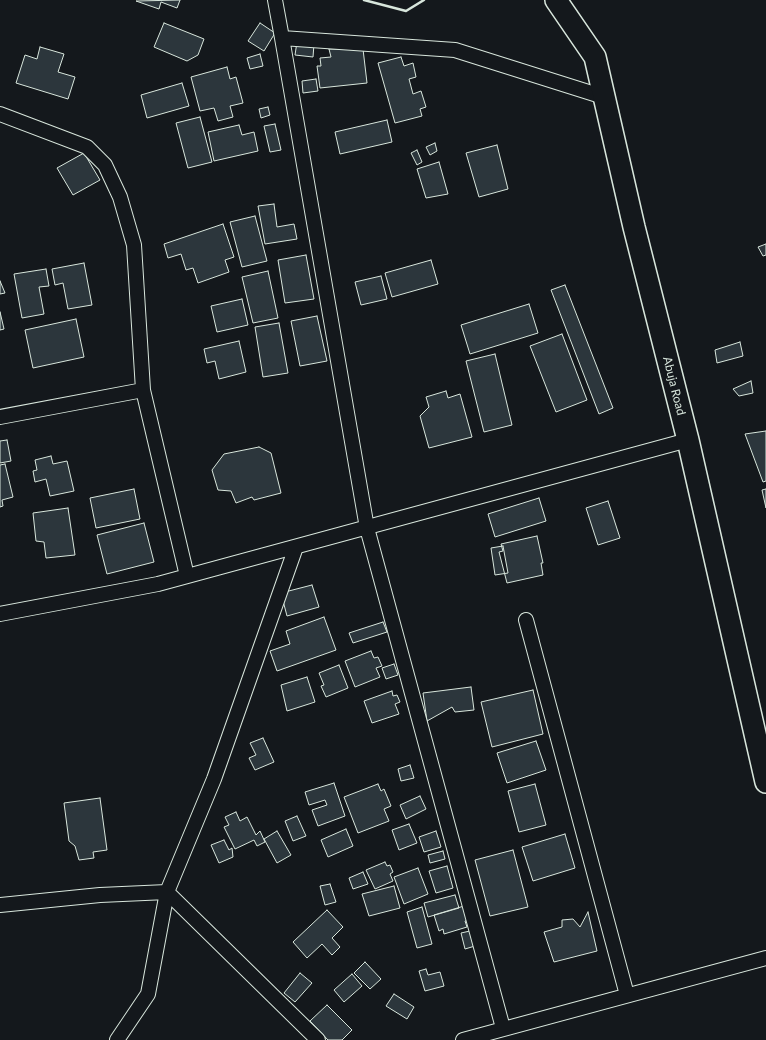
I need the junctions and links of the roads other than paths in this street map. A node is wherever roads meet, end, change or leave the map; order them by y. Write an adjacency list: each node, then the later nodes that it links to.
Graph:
1 (276, 0): 3 (street)
2 (556, 0): 4 (main road, Abuja Road)
3 (282, 38): 4 (street); 9 (street)
4 (604, 97): 8 (main road, Abuja Road)
5 (0, 114): 6 (street)
6 (143, 390): 7 (street); 11 (street)
7 (0, 417)
8 (688, 440): 9 (street); 14 (main road, Abuja Road)
9 (367, 528): 10 (street); 19 (street)
10 (296, 547): 11 (street); 15 (street)
11 (187, 576): 12 (street)
12 (0, 614)
13 (526, 620): 18 (street)
14 (766, 782)
15 (167, 892): 16 (street); 20 (street); 21 (street)
16 (0, 905)
17 (766, 958): 18 (street)
18 (627, 995): 19 (street)
19 (503, 1028): 22 (street)
20 (117, 1040)
21 (318, 1040)
22 (463, 1040)

